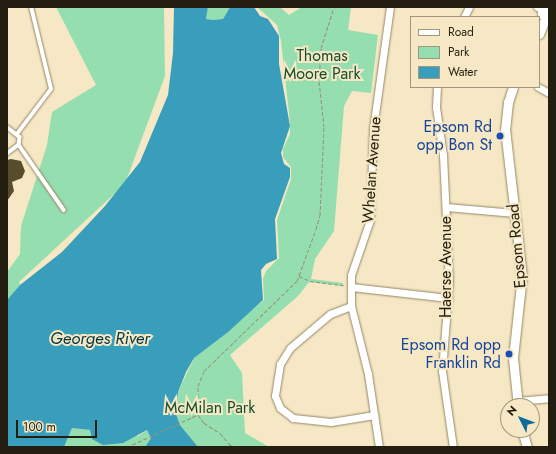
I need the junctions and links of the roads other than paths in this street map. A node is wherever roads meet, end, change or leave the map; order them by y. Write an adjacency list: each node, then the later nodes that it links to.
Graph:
1 (31, 7): 12 (lane)
2 (390, 7): 18 (street, Whelan Avenue)
3 (469, 7): 5 (street)
4 (545, 12): 6 (street)
5 (464, 16)
6 (540, 30)
7 (437, 88): 15 (street, Haerse Avenue)
8 (513, 88): 17 (street, Epsom Road)
9 (540, 88): 10 (street)
10 (549, 93)
11 (7, 127): 12 (lane)
12 (17, 134): 13 (lane)
13 (19, 145): 14 (lane); 16 (lane)
14 (7, 154)
15 (446, 207): 17 (street); 19 (street, Haerse Avenue)
16 (64, 210)
17 (514, 213): 21 (street, Epsom Road)
18 (347, 286): 19 (street); 20 (street, Whelan Avenue)
19 (448, 298): 24 (street, Haerse Avenue)
20 (352, 306): 22 (street, Whelan Avenue); 22 (street)
21 (517, 398)
22 (374, 415): 23 (street, Whelan Avenue)
23 (379, 447)
24 (453, 447)

